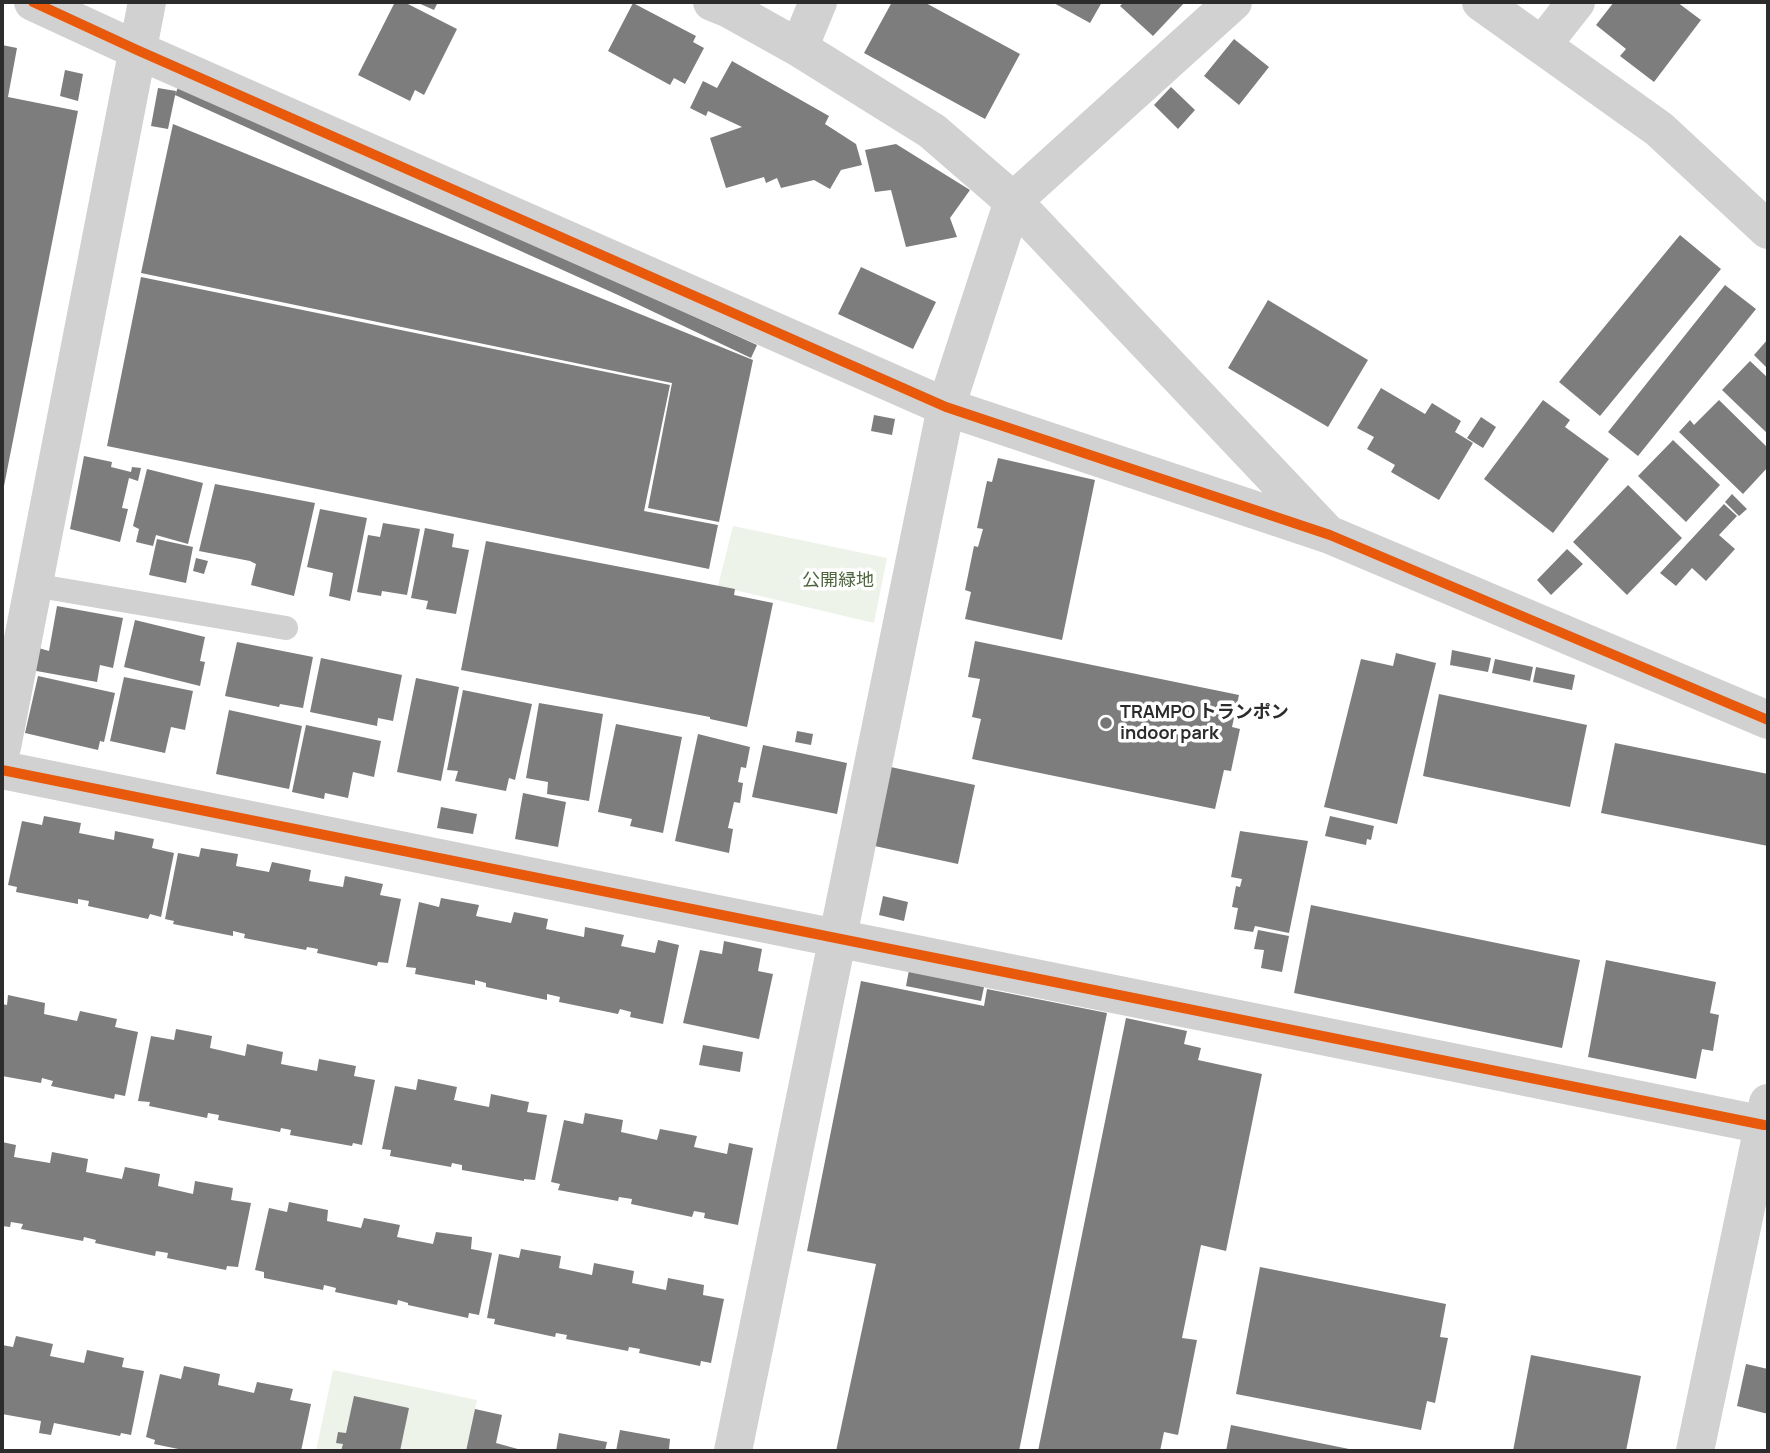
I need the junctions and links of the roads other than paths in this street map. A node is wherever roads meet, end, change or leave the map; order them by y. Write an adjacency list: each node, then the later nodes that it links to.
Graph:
1 (33, 2): 10 (street)
2 (147, 2): 10 (street)
3 (712, 2): 9 (street)
4 (818, 2): 9 (street)
5 (1233, 2): 11 (street)
6 (1480, 2): 8 (street)
7 (1576, 2): 8 (street)
8 (1543, 44): 12 (street)
9 (799, 48): 11 (street)
10 (138, 50): 13 (street); 15 (street)
11 (1013, 201): 13 (street); 14 (street)
12 (1768, 230)
13 (946, 407): 14 (street); 20 (street)
14 (1329, 535): 17 (street)
15 (33, 585): 16 (lane); 18 (street)
16 (286, 628)
17 (1768, 720)
18 (2, 747)
19 (2, 770): 20 (street)
20 (838, 939): 21 (street); 22 (street)
21 (1766, 1114): 23 (street)
22 (733, 1451)
23 (1695, 1451)

